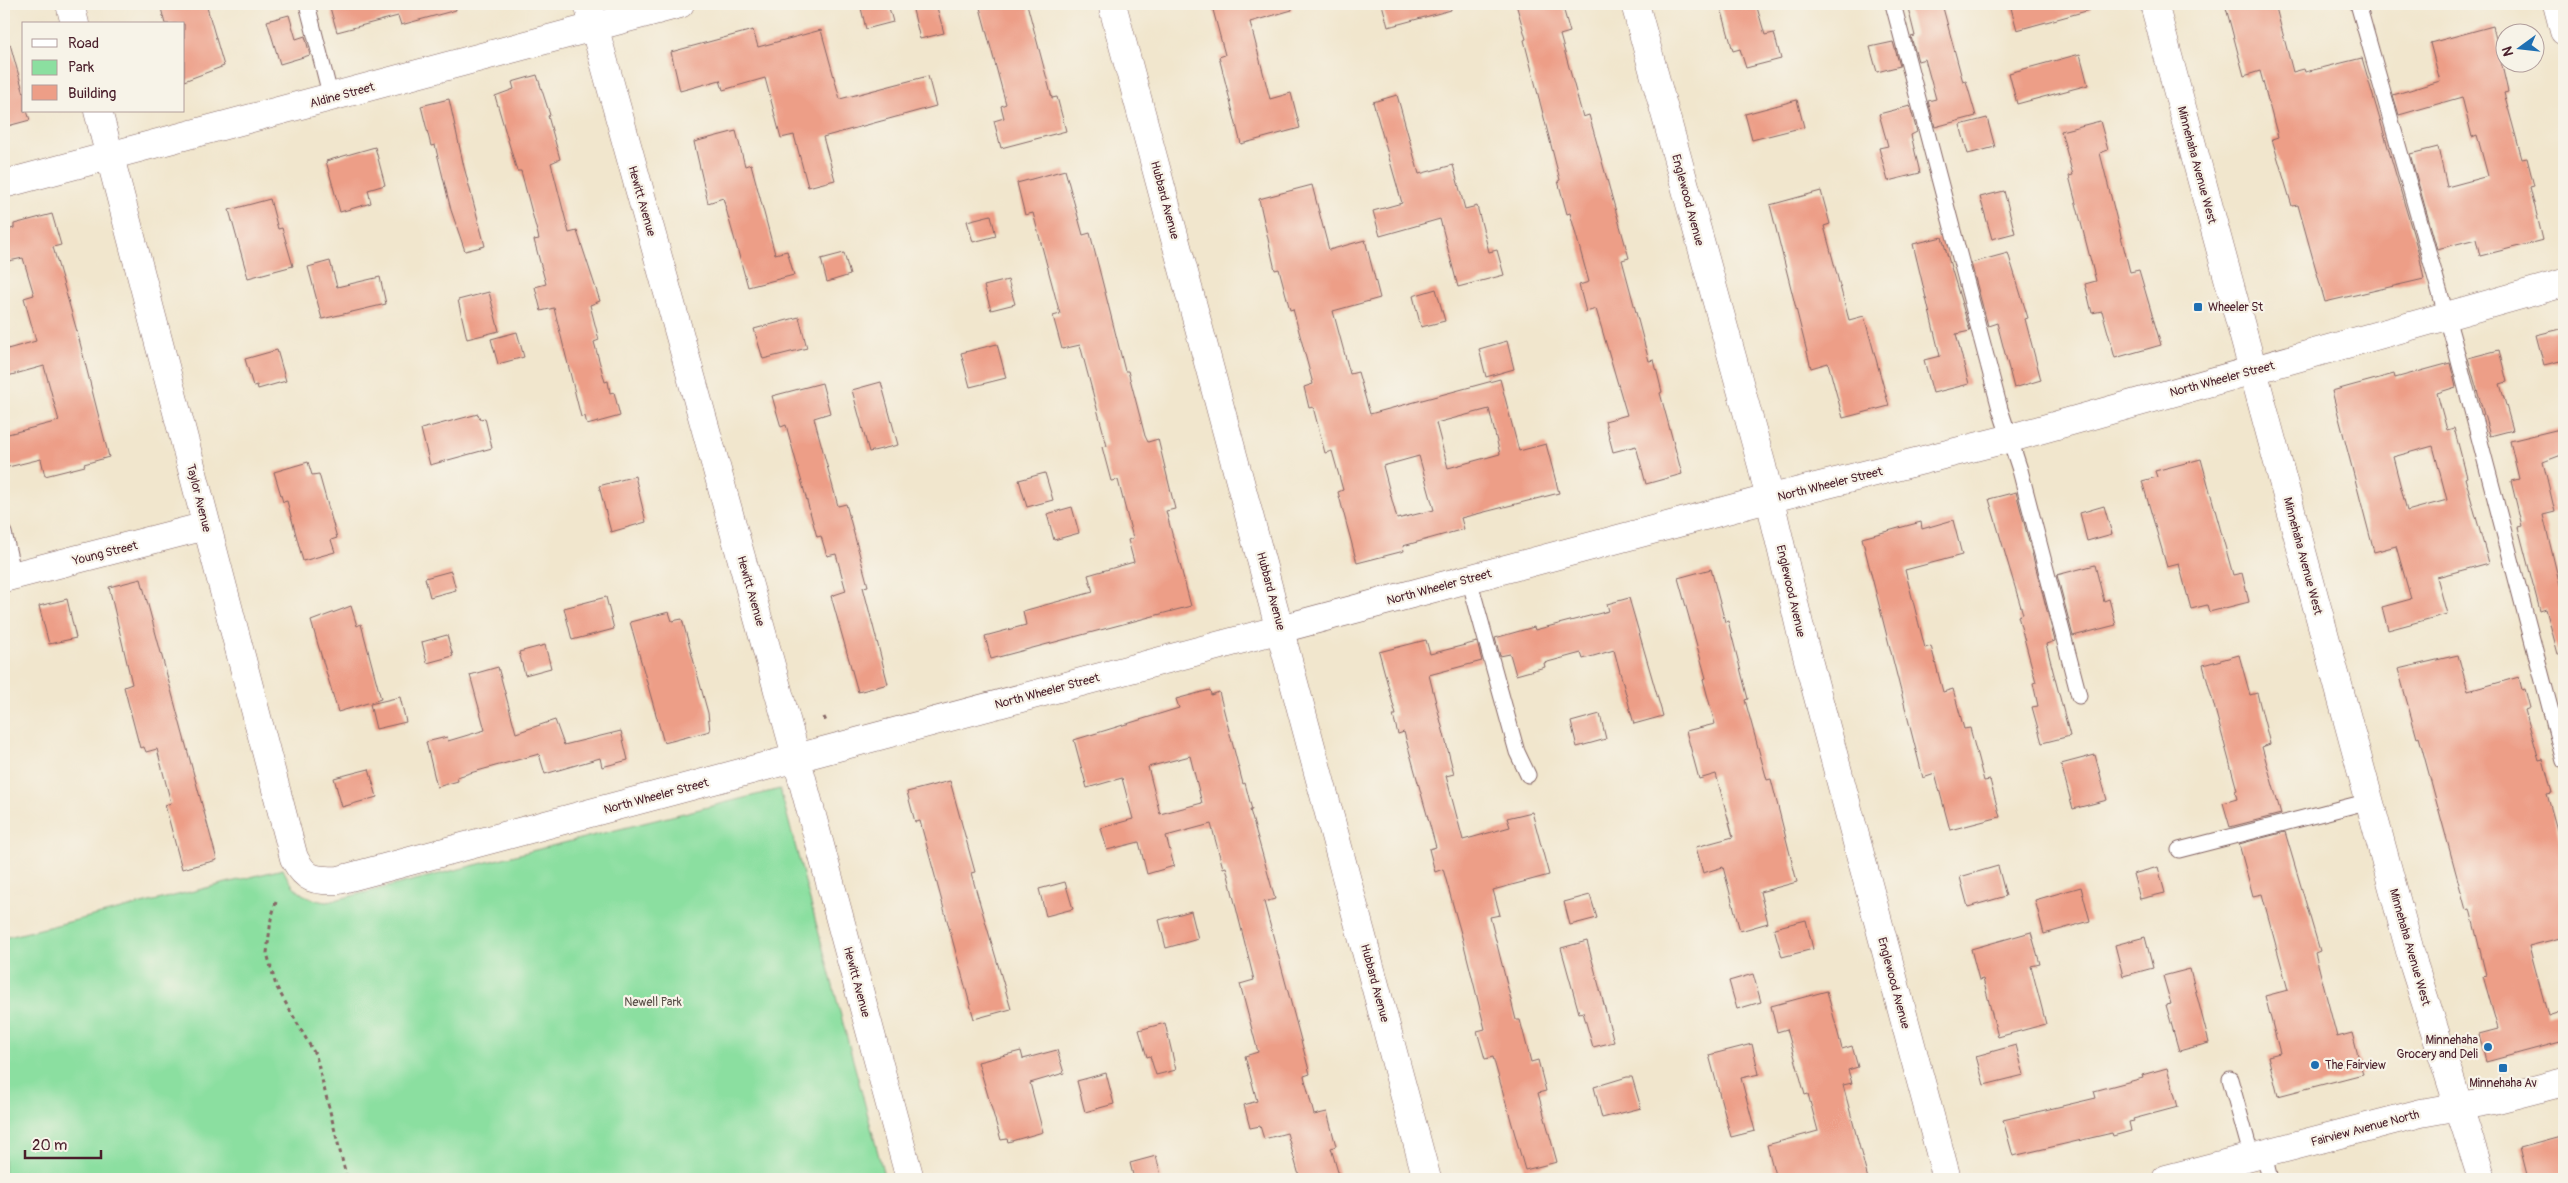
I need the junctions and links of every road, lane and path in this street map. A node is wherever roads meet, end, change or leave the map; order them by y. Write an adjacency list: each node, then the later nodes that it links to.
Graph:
1 (70, 4): 11 (street)
2 (307, 4): 13 (lane)
3 (680, 4): 10 (street, Aldine Street)
4 (1112, 4): 26 (street, Hubbard Avenue)
5 (1635, 4): 21 (street, Englewood Avenue)
6 (1893, 4): 20 (lane)
7 (2154, 4): 19 (street, Minnehaha Avenue West)
8 (2358, 4): 18 (lane)
9 (2557, 4): 12 (street)
10 (591, 16): 13 (street, Aldine Street); 28 (street, Hewitt Avenue)
11 (74, 22)
12 (2564, 31)
13 (331, 98): 15 (street, Aldine Street)
14 (98, 112): 15 (street, Taylor Avenue)
15 (110, 156): 16 (street, Aldine Street); 22 (street, Taylor Avenue)
16 (4, 184)
17 (2564, 284): 18 (street, North Wheeler Street)
18 (2446, 316): 19 (street, North Wheeler Street); 29 (lane)
19 (2252, 371): 20 (street, North Wheeler Street); 31 (street, Minnehaha Avenue West)
20 (2011, 438): 21 (street, North Wheeler Street); 27 (lane)
21 (1768, 499): 25 (street, North Wheeler Street); 42 (street, Englewood Avenue)
22 (206, 526): 24 (street, Young Street); 33 (street, Taylor Avenue)
23 (4, 533): 24 (lane)
24 (9, 577)
25 (1469, 579): 26 (street, North Wheeler Street); 30 (lane)
26 (1281, 628): 28 (street, North Wheeler Street); 41 (street, Hubbard Avenue)
27 (2079, 696)
28 (797, 758): 33 (street, North Wheeler Street); 40 (street, Hewitt Avenue)
29 (2564, 761)
30 (1528, 775)
31 (2370, 801): 32 (lane); 37 (street, Minnehaha Avenue West)
32 (2179, 850)
33 (312, 879)
34 (276, 902): 39 (path)
35 (2230, 1079): 38 (lane)
36 (2564, 1082): 37 (street, Fairview Avenue North)
37 (2458, 1107): 38 (street, Fairview Avenue North); 44 (street, Minnehaha Avenue West)
38 (2262, 1164): 43 (street, Fairview Avenue North)
39 (347, 1179)
40 (910, 1179)
41 (1427, 1179)
42 (1947, 1179)
43 (2166, 1179)
44 (2482, 1179)

